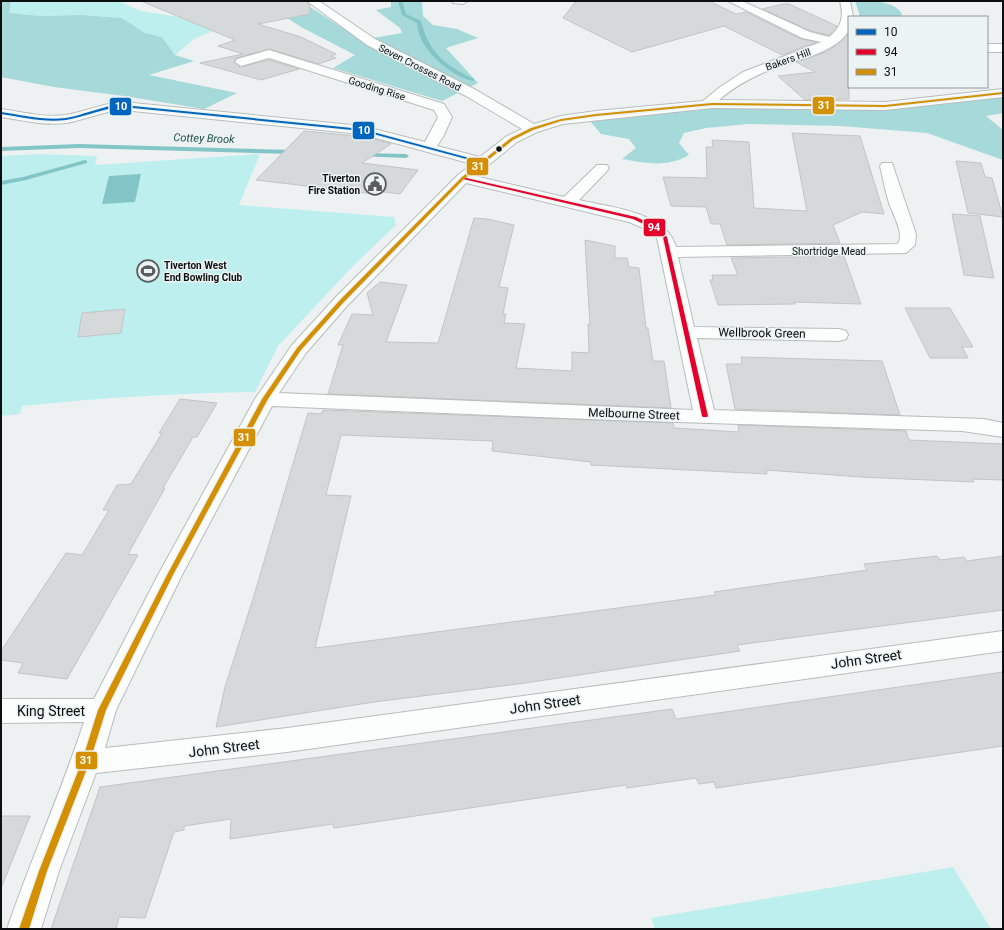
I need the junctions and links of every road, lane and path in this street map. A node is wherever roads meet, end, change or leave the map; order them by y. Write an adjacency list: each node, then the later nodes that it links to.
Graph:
1 (312, 1): 16 (street, Seven Crosses Road)
2 (457, 1): 3 (street)
3 (463, 1)
4 (733, 1): 7 (street)
5 (845, 1): 6 (street, Bakers Hill)
6 (846, 30): 7 (street, Bakers Hill)
7 (830, 41): 14 (street, Bakers Hill)
8 (291, 48): 11 (street)
9 (988, 48): 10 (street)
10 (1003, 48)
11 (269, 54): 12 (street); 17 (street, Gooding Rise)
12 (241, 62)
13 (1003, 93): 14 (street)
14 (712, 104): 16 (street)
15 (1, 113): 17 (street)
16 (532, 129): 18 (street)
17 (428, 148): 18 (street)
18 (482, 162): 21 (street)
19 (887, 166): 23 (street, Shortridge Mead)
20 (602, 168): 22 (street)
21 (463, 178): 22 (street); 26 (street)
22 (567, 203): 23 (street)
23 (667, 252): 24 (street)
24 (686, 332): 25 (street, Wellbrook Green); 27 (street)
25 (839, 335)
26 (265, 399): 27 (street, Melbourne Street); 30 (street)
27 (705, 416): 28 (street, Melbourne Street)
28 (1003, 430)
29 (1003, 640): 32 (street, John Street)
30 (102, 710): 31 (street, King Street); 32 (street)
31 (1, 711)
32 (86, 761): 33 (street)
33 (24, 929)

